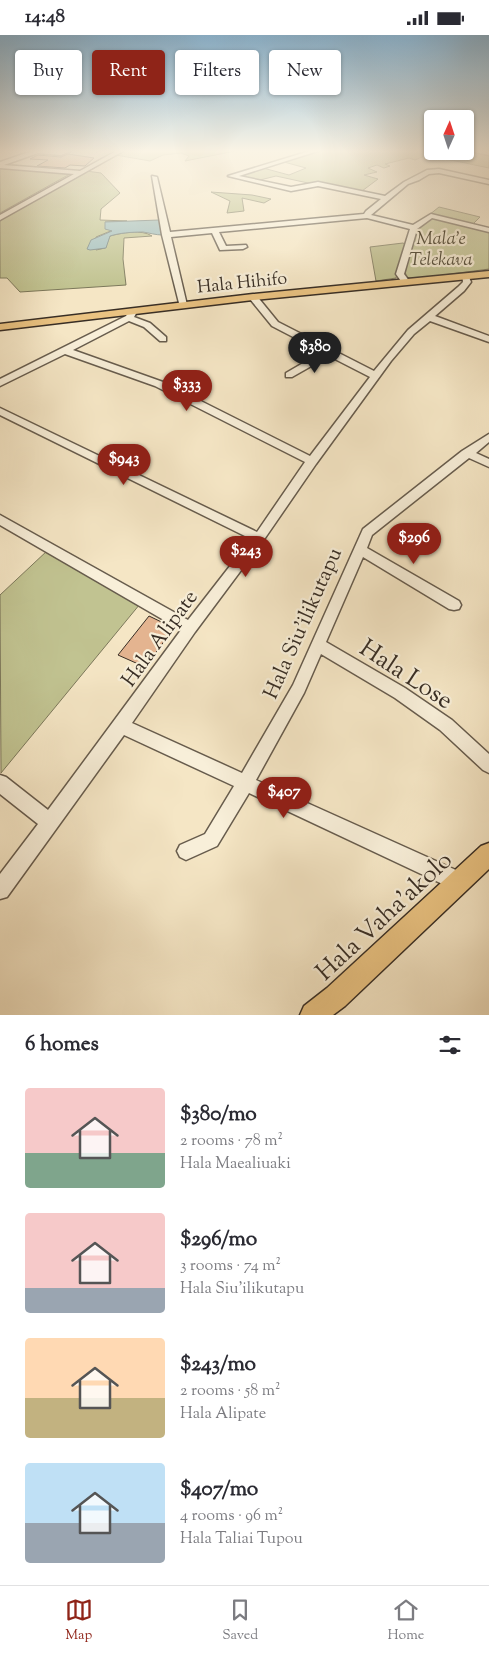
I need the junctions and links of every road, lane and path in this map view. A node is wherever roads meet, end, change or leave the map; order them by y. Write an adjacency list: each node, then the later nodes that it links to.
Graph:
1 (40, 196): 7 (street)
2 (158, 196): 11 (street)
3 (375, 196): 5 (street)
4 (389, 196): 5 (street)
5 (386, 198): 6 (street)
6 (366, 216): 8 (street); 9 (street)
7 (0, 218)
8 (414, 228): 10 (street); 15 (street)
9 (214, 230): 11 (street); 12 (street)
10 (489, 230)
11 (166, 235): 17 (street)
12 (243, 247)
13 (489, 274): 14 (main road, Hala Hihifo)
14 (465, 277): 15 (main road, Hala Hihifo); 19 (street, Hala Alipate)
15 (406, 282): 16 (main road, Hala Hihifo)
16 (253, 297): 17 (main road, Hala Hihifo); 24 (street)
17 (183, 305): 18 (main road, Hala Hihifo)
18 (131, 315): 20 (main road, Hala Hihifo); 21 (street); 23 (street)
19 (428, 317): 22 (street); 26 (street, Hala Alipate)
20 (0, 327)
21 (163, 339)
22 (489, 339)
23 (66, 351): 27 (street); 31 (street)
24 (329, 352): 25 (street); 26 (street)
25 (289, 375)
26 (376, 376): 31 (street, Hala Alipate)
27 (0, 383)
28 (0, 411): 34 (street)
29 (489, 437): 30 (street, Hala Siu'ilikutapu)
30 (466, 453): 32 (street); 35 (street, Hala Siu'ilikutapu)
31 (312, 461): 34 (street, Hala Alipate)
32 (489, 463)
33 (0, 519): 37 (street)
34 (259, 537): 37 (street, Hala Alipate)
35 (359, 549): 36 (street); 38 (street, Hala Siu'ilikutapu)
36 (454, 605)
37 (190, 628): 39 (street, Hala Alipate)
38 (319, 645): 40 (street, Hala Lose); 42 (street, Hala Siu'ilikutapu)
39 (121, 726): 42 (street); 43 (street, Hala Alipate)
40 (489, 765)
41 (0, 783): 43 (street)
42 (245, 784): 44 (street, Hala Siu'ilikutapu); 46 (street)
43 (51, 821): 47 (street, Hala Alipate)
44 (186, 851)
45 (489, 854): 46 (main road, Hala Vaha'akolo)
46 (460, 882): 48 (main road, Hala Vaha'akolo)
47 (0, 890)
48 (313, 1015)

